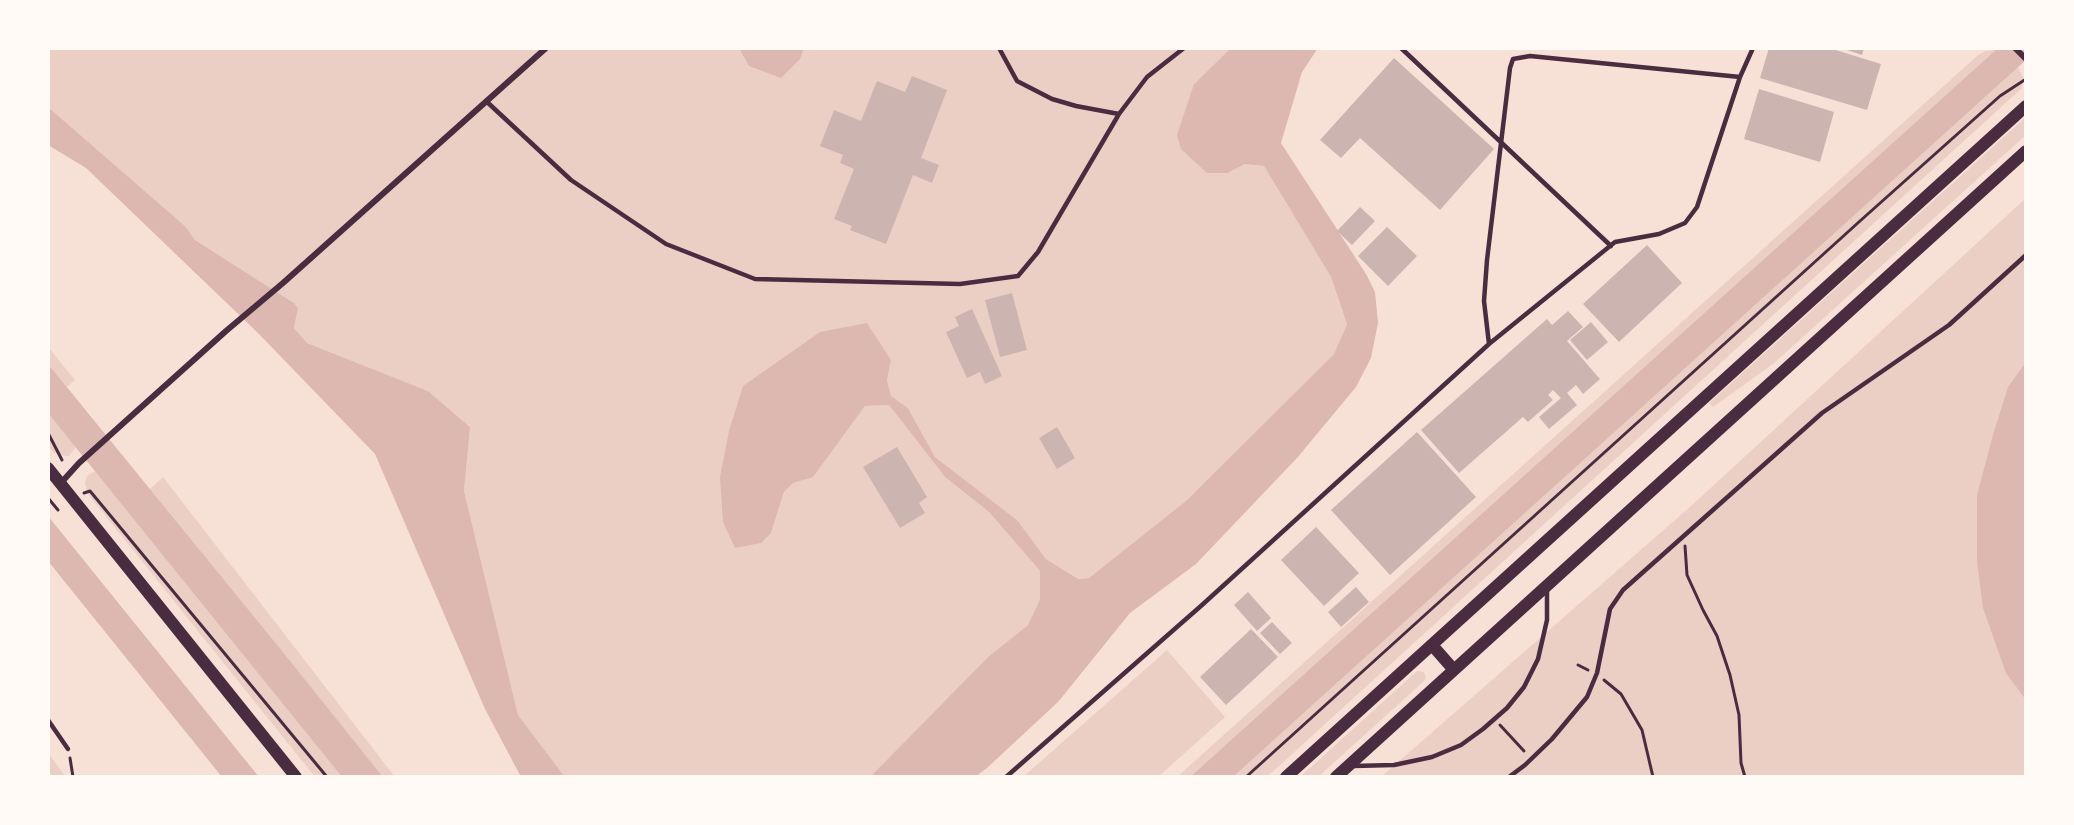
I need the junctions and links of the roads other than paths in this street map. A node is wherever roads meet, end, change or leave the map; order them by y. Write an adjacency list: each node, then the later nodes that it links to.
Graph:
1 (999, 48): 11 (lane)
2 (1184, 48): 11 (lane)
3 (1401, 48): 12 (lane)
4 (1753, 48): 8 (lane)
5 (2015, 48): 7 (street)
6 (542, 50): 9 (street)
7 (2026, 59)
8 (1740, 77): 12 (lane); 14 (lane)
9 (486, 101): 11 (lane); 18 (street)
10 (2026, 106): 20 (main road)
11 (1119, 114)
12 (1501, 141): 14 (lane); 16 (lane)
13 (2026, 151): 19 (main road)
14 (1611, 246): 16 (lane)
15 (2026, 255): 29 (lane)
16 (1489, 344): 26 (lane)
17 (48, 468): 18 (main road)
18 (60, 484): 25 (main road)
19 (1547, 586): 21 (main road); 24 (lane)
20 (1432, 645): 21 (main road); 27 (main road)
21 (1454, 670): 24 (main road)
22 (48, 720): 23 (lane)
23 (69, 749)
24 (1347, 766): 28 (main road)
25 (296, 777)
26 (1006, 777)
27 (1286, 777)
28 (1336, 777)
29 (1509, 777)

